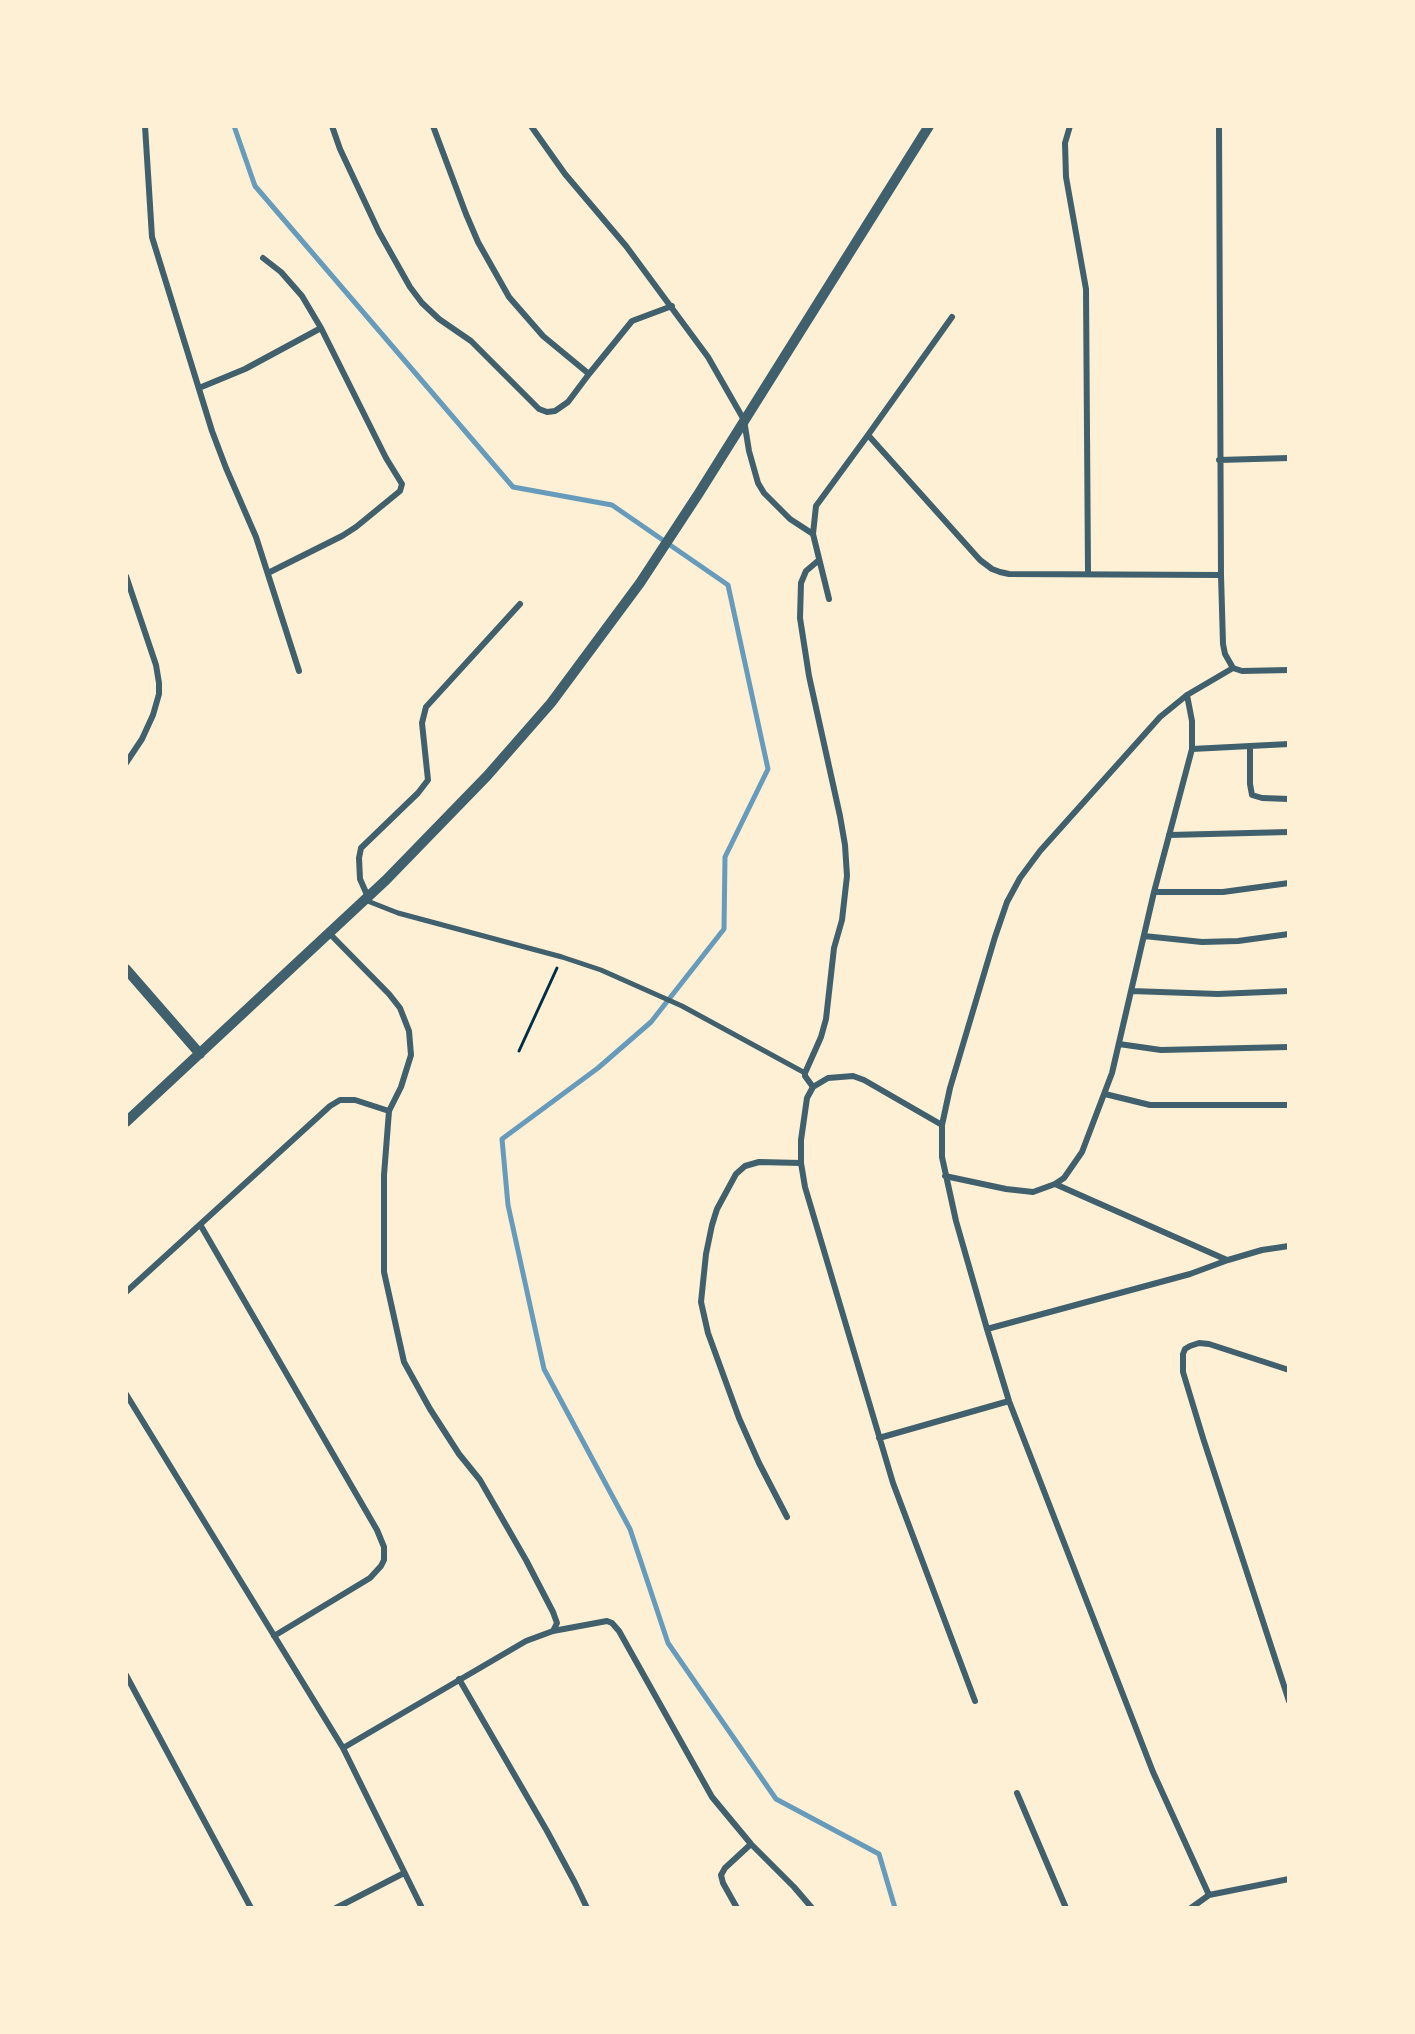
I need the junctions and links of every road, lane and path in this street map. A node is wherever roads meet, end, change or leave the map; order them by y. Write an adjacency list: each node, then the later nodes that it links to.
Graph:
1 (145, 126): 13 (street)
2 (332, 126): 12 (street)
3 (433, 126): 12 (street)
4 (531, 126): 9 (street)
5 (929, 126): 14 (street)
6 (1070, 126): 21 (street)
7 (1219, 126): 17 (street)
8 (263, 258): 11 (street)
9 (672, 306): 12 (street); 14 (street)
10 (952, 317): 15 (street)
11 (321, 328): 13 (street); 20 (street)
12 (589, 374)
13 (199, 388): 20 (street)
14 (744, 420): 18 (street); 39 (street)
15 (868, 435): 18 (street); 21 (street)
16 (1289, 458): 17 (street)
17 (1219, 460): 22 (street)
18 (813, 534): 19 (street)
19 (819, 560): 24 (street); 51 (street)
20 (268, 573): 28 (street)
21 (1088, 573): 22 (street)
22 (1221, 575): 26 (street)
23 (126, 576): 33 (street)
24 (829, 599)
25 (520, 604): 39 (street)
26 (1233, 668): 27 (street); 29 (street)
27 (1289, 670)
28 (299, 671)
29 (1187, 695): 32 (street); 57 (street)
30 (1289, 744): 31 (street)
31 (1250, 746): 32 (street); 34 (street)
32 (1192, 749): 36 (street)
33 (126, 763)
34 (1289, 799)
35 (1289, 832): 36 (street)
36 (1169, 835): 38 (street)
37 (1289, 883): 38 (street)
38 (1154, 892): 42 (street)
39 (366, 899): 40 (street); 43 (street)
40 (329, 933): 50 (street); 55 (street)
41 (1289, 934): 42 (street)
42 (1144, 936): 45 (street)
43 (562, 957): 49 (path); 51 (street)
44 (126, 969): 50 (street)
45 (1131, 991): 46 (street); 47 (street)
46 (1289, 991)
47 (1119, 1044): 48 (street); 53 (street)
48 (1289, 1047)
49 (519, 1051)
50 (200, 1054): 56 (street)
51 (805, 1073): 52 (street)
52 (813, 1087): 57 (street); 58 (street)
53 (1105, 1094): 54 (street); 60 (street)
54 (1289, 1105)
55 (389, 1111): 61 (street); 71 (street)
56 (126, 1122)
57 (942, 1125): 59 (street)
58 (801, 1163): 69 (street); 70 (street)
59 (945, 1176): 60 (street); 65 (street)
60 (1055, 1185): 63 (street)
61 (201, 1226): 64 (street); 72 (street)
62 (1289, 1246): 63 (street)
63 (1228, 1260): 65 (street)
64 (126, 1292)
65 (987, 1329): 68 (street)
66 (1289, 1370): 76 (street)
67 (126, 1394): 72 (street)
68 (1009, 1401): 69 (street); 82 (street)
69 (879, 1438): 75 (street)
70 (787, 1517)
71 (553, 1630): 74 (street); 79 (street)
72 (274, 1636): 77 (street)
73 (126, 1675): 83 (street)
74 (459, 1679): 77 (street); 86 (street)
75 (975, 1701)
76 (1289, 1701)
77 (343, 1748): 80 (street)
78 (1017, 1793): 89 (street)
79 (751, 1844): 87 (street); 88 (street)
80 (404, 1873): 84 (street); 85 (street)
81 (1289, 1879): 82 (street)
82 (1209, 1895): 90 (street)
83 (251, 1908)
84 (336, 1908)
85 (422, 1908)
86 (587, 1908)
87 (737, 1908)
88 (813, 1908)
89 (1066, 1908)
90 (1191, 1908)

